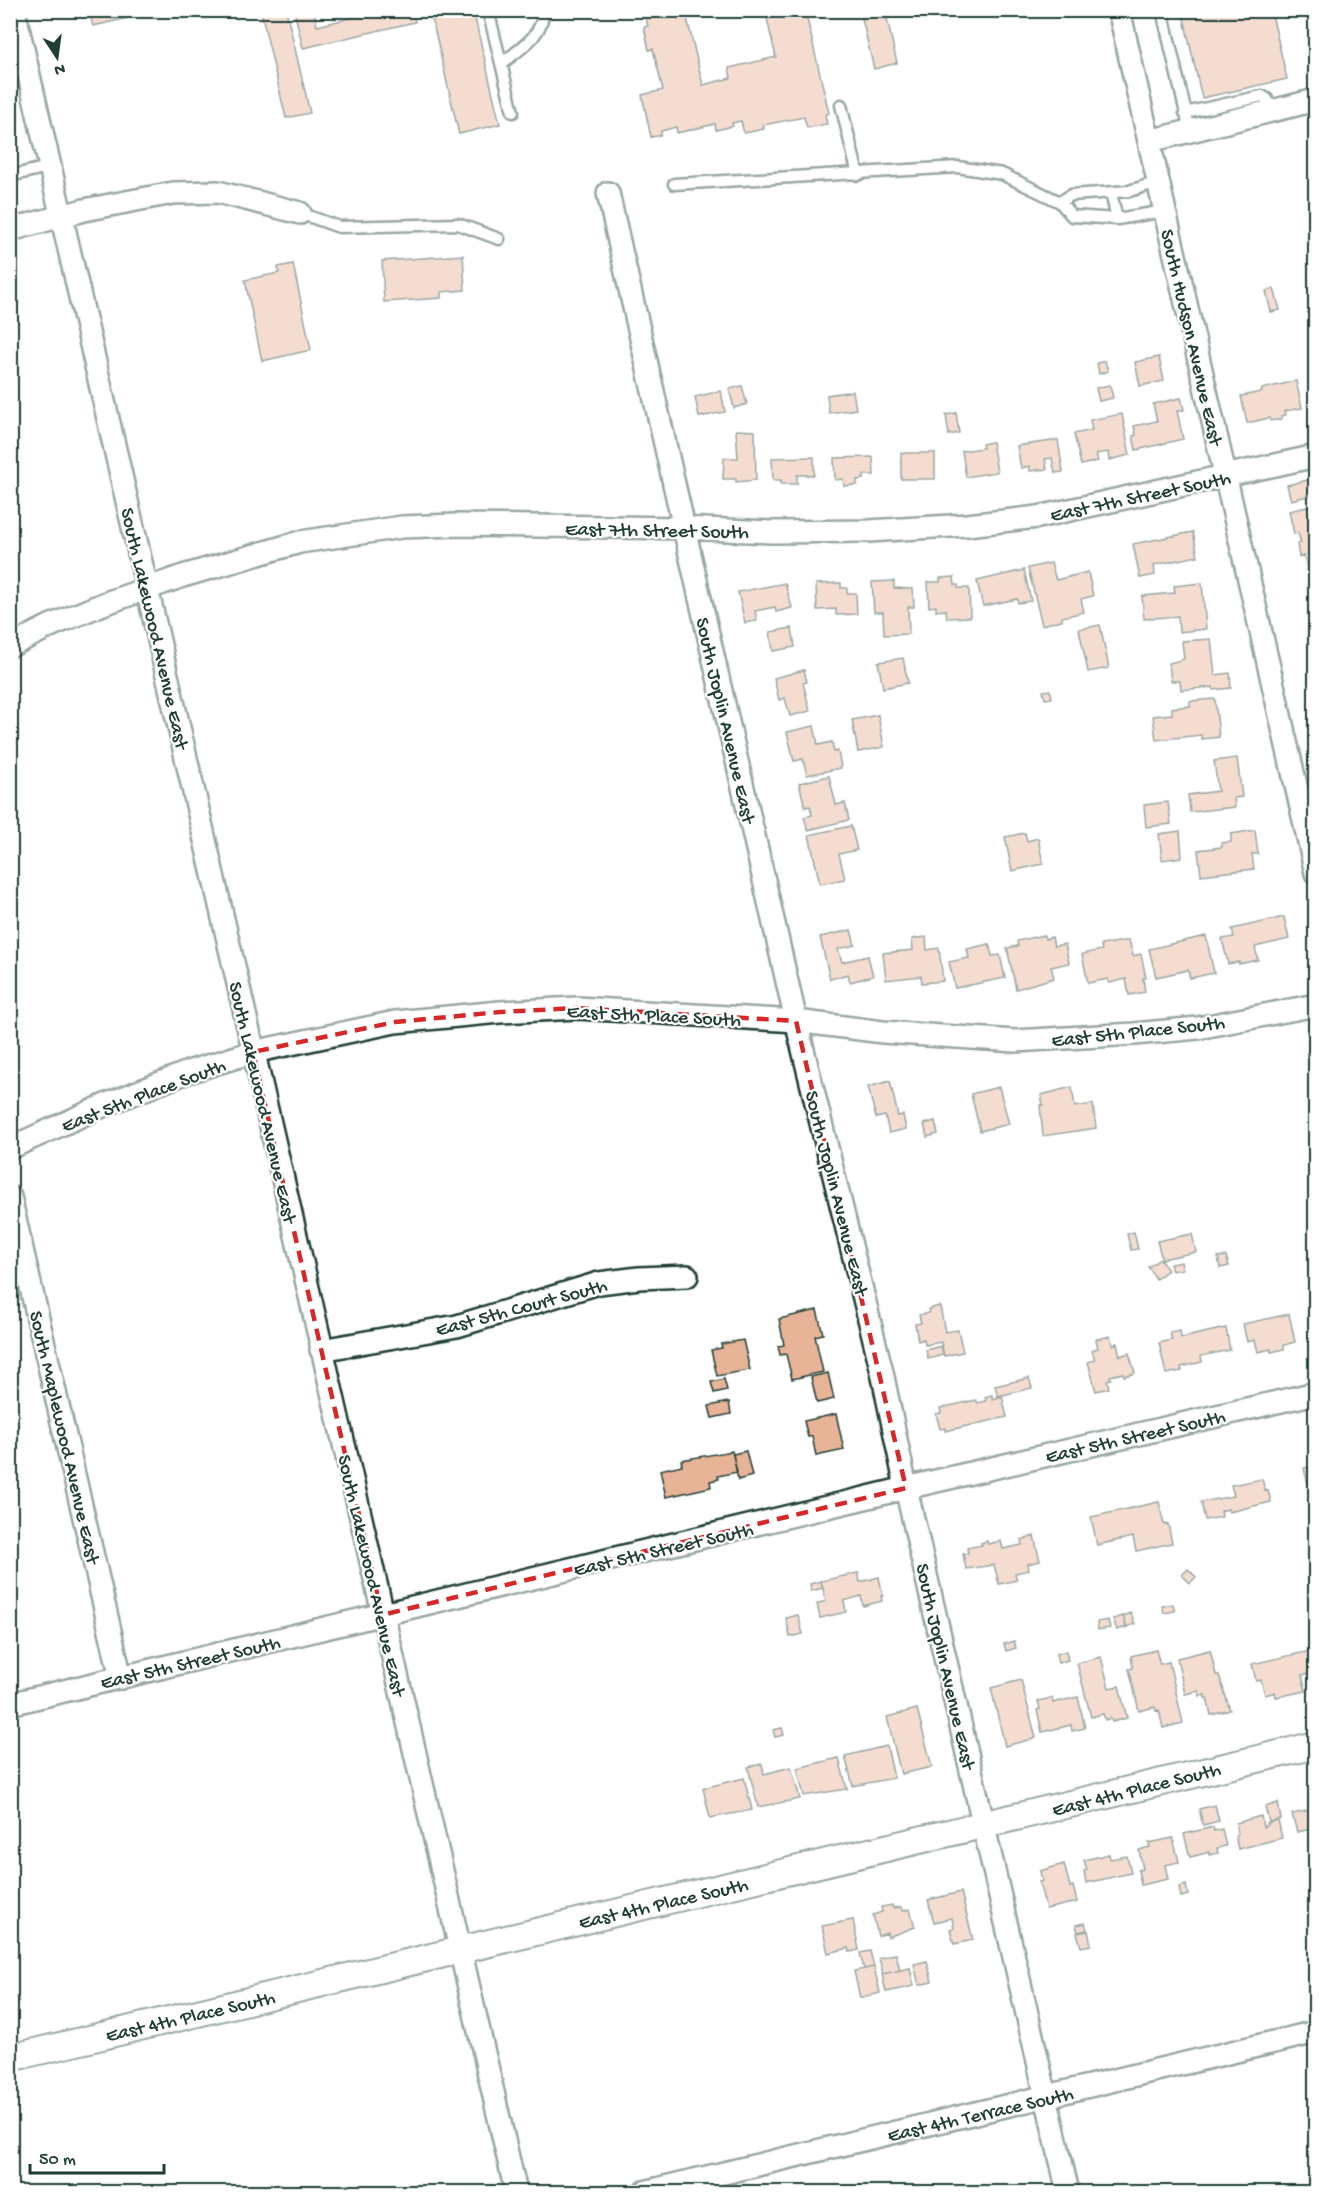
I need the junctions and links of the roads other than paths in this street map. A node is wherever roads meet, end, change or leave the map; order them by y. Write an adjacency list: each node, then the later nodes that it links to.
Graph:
1 (488, 10): 6 (lane)
2 (543, 10): 6 (lane)
3 (1119, 10): 11 (street, South Hudson Avenue East)
4 (1162, 10): 10 (lane)
5 (17, 19): 12 (street, South Lakewood Avenue East)
6 (501, 64): 9 (lane)
7 (1316, 100): 10 (street)
8 (840, 105): 13 (lane)
9 (513, 111)
10 (1187, 122): 11 (street)
11 (1149, 141): 15 (street, South Hudson Avenue East)
12 (48, 166): 14 (lane); 22 (street, South Lakewood Avenue East)
13 (858, 175): 16 (lane); 19 (lane)
14 (10, 176)
15 (1158, 182): 18 (lane); 20 (street, South Hudson Avenue East)
16 (674, 184)
17 (608, 193): 28 (street, South Joplin Avenue East)
18 (1111, 193): 19 (lane); 23 (lane)
19 (1060, 202): 23 (lane)
20 (1165, 211): 23 (lane); 27 (street, South Hudson Avenue East)
21 (300, 213): 22 (street); 25 (lane)
22 (60, 216): 24 (street); 29 (street, South Lakewood Avenue East)
23 (1118, 219)
24 (10, 230)
25 (499, 239)
26 (1316, 456): 27 (street, East 7th Street South)
27 (1225, 477): 28 (street, East 7th Street South); 31 (street, South Hudson Avenue East)
28 (683, 528): 29 (street, East 7th Street South); 33 (street, South Joplin Avenue East)
29 (147, 588): 30 (street, East 7th Street South); 34 (street, South Lakewood Avenue East)
30 (10, 646)
31 (1316, 873)
32 (1316, 1005): 33 (street, East 5th Place South)
33 (796, 1021): 34 (street, East 5th Place South); 40 (street, South Joplin Avenue East)
34 (253, 1052): 35 (street, East 5th Place South); 38 (street, South Lakewood Avenue East)
35 (10, 1148)
36 (10, 1197): 42 (street, South Maplewood Avenue East)
37 (687, 1276): 38 (street, East 5th Court South)
38 (321, 1350): 41 (street, South Lakewood Avenue East)
39 (1316, 1393): 40 (street, East 5th Street South)
40 (906, 1488): 41 (street, East 5th Street South); 45 (street, South Joplin Avenue East)
41 (382, 1616): 42 (street, East 5th Street South); 46 (street, South Lakewood Avenue East)
42 (121, 1678): 43 (street, East 5th Street South)
43 (10, 1704)
44 (1316, 1745): 45 (street, East 4th Place South)
45 (983, 1825): 46 (street, East 4th Place South); 49 (street, South Joplin Avenue East)
46 (461, 1950): 48 (street, East 4th Place South); 50 (street, South Lakewood Avenue East)
47 (1316, 2032): 49 (street, East 4th Terrace South)
48 (10, 2058)
49 (1046, 2097): 51 (street, East 4th Terrace South); 52 (street, South Joplin Avenue East)
50 (516, 2193)
51 (644, 2193)
52 (1068, 2193)

